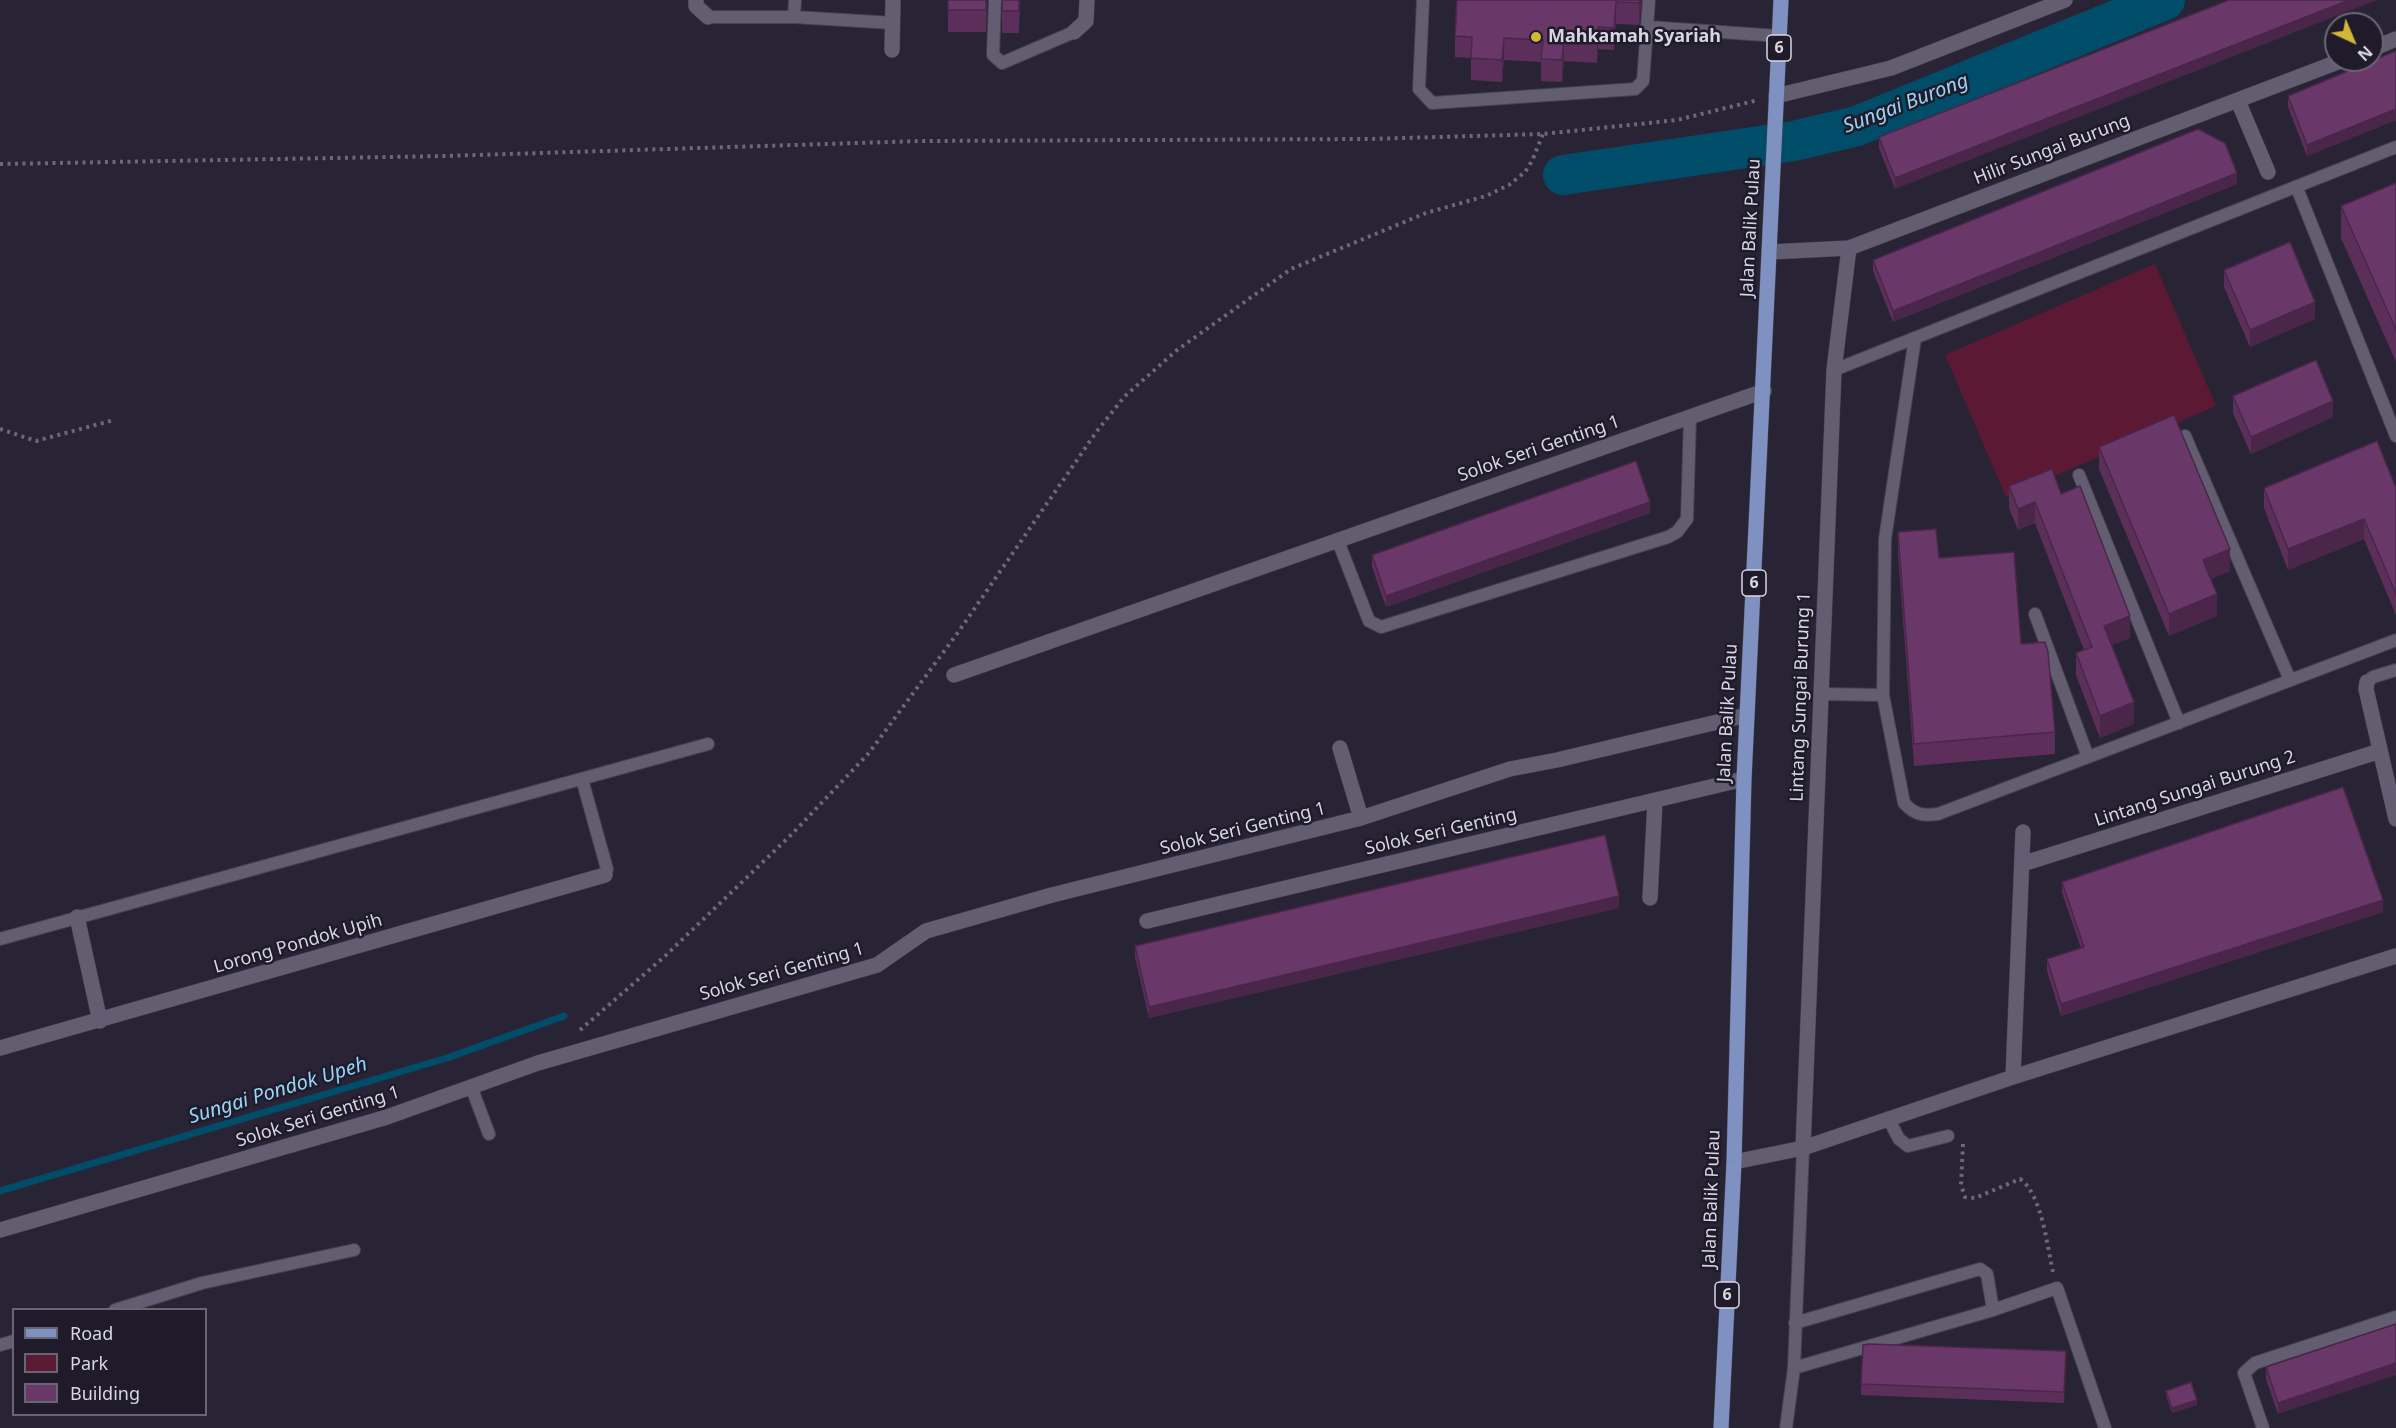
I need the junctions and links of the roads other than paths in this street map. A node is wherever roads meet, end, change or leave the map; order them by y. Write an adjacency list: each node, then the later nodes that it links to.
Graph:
1 (696, 0): 10 (street)
2 (795, 0): 11 (lane)
3 (893, 0): 12 (street)
4 (995, 0): 14 (lane)
5 (1087, 0): 14 (street)
6 (1423, 0): 13 (lane)
7 (1649, 0): 13 (lane)
8 (1781, 0): 15 (main road, Jalan Balik Pulau / 6)
9 (2065, 0): 18 (street)
10 (708, 17): 11 (lane)
11 (794, 18): 12 (lane)
12 (893, 23): 16 (street)
13 (1648, 27): 15 (lane)
14 (1074, 32)
15 (1779, 36): 18 (main road, Jalan Balik Pulau / 6)
16 (892, 50)
17 (2324, 67): 19 (street, Hilir Sungai Burung)
18 (1776, 96): 24 (main road, Jalan Balik Pulau / 6)
19 (2238, 101): 21 (street); 23 (street, Hilir Sungai Burung)
20 (2396, 147): 22 (lane)
21 (2268, 172)
22 (2297, 188): 25 (lane); 30 (lane)
23 (1849, 248): 24 (street, Hilir Sungai Burung); 26 (street, Lintang Sungai Burung 1)
24 (1770, 252): 27 (main road, Jalan Balik Pulau / 6)
25 (1915, 338): 26 (lane); 40 (lane)
26 (1834, 370): 39 (street, Lintang Sungai Burung 1)
27 (1764, 391): 28 (street, Solok Seri Genting 1); 41 (main road, Jalan Balik Pulau / 6)
28 (1690, 417): 32 (street, Solok Seri Genting 1); 32 (lane)
29 (2185, 436): 37 (lane)
30 (2396, 436)
31 (2079, 475): 42 (lane)
32 (1338, 541): 36 (street, Solok Seri Genting 1)
33 (2035, 614): 46 (lane)
34 (2396, 640): 37 (lane)
35 (2396, 670): 38 (lane)
36 (954, 675)
37 (2290, 680): 42 (lane)
38 (2367, 682): 45 (street)
39 (1821, 694): 40 (lane); 67 (street, Lintang Sungai Burung 1)
40 (1883, 695): 46 (lane)
41 (1747, 715): 48 (main road, Jalan Balik Pulau / 6); 50 (street, Solok Seri Genting 1)
42 (2179, 723): 46 (lane)
43 (708, 744): 47 (lane)
44 (1340, 747): 50 (street)
45 (2380, 751): 51 (street); 53 (street, Lintang Sungai Burung 2)
46 (2088, 757)
47 (582, 779): 54 (lane); 56 (lane)
48 (1744, 779): 49 (street, Solok Seri Genting); 68 (main road, Jalan Balik Pulau / 6)
49 (1655, 801): 55 (street); 57 (street, Solok Seri Genting)
50 (1361, 818): 63 (street, Solok Seri Genting 1)
51 (2396, 819)
52 (2024, 832): 53 (street)
53 (2022, 864): 62 (street)
54 (605, 875): 60 (street, Lorong Pondok Upih)
55 (1650, 898)
56 (77, 917): 58 (lane); 60 (street)
57 (1147, 921)
58 (0, 939)
59 (2396, 956): 62 (street)
60 (100, 1021): 61 (street, Lorong Pondok Upih)
61 (0, 1048)
62 (2013, 1077): 64 (street)
63 (472, 1089): 65 (lane); 69 (street, Solok Seri Genting 1)
64 (1888, 1119): 66 (lane); 67 (street)
65 (489, 1134)
66 (1948, 1136)
67 (1803, 1148): 68 (street); 74 (lane)
68 (1734, 1162): 76 (main road, Jalan Balik Pulau / 6)
69 (0, 1230)
70 (354, 1250): 71 (lane)
71 (121, 1308)
72 (1994, 1310): 74 (lane); 75 (lane); 78 (lane)
73 (2396, 1317): 79 (lane)
74 (1795, 1323): 75 (lane)
75 (1794, 1368): 77 (lane)
76 (1721, 1428)
77 (1786, 1428)
78 (2105, 1428)
79 (2263, 1428)

